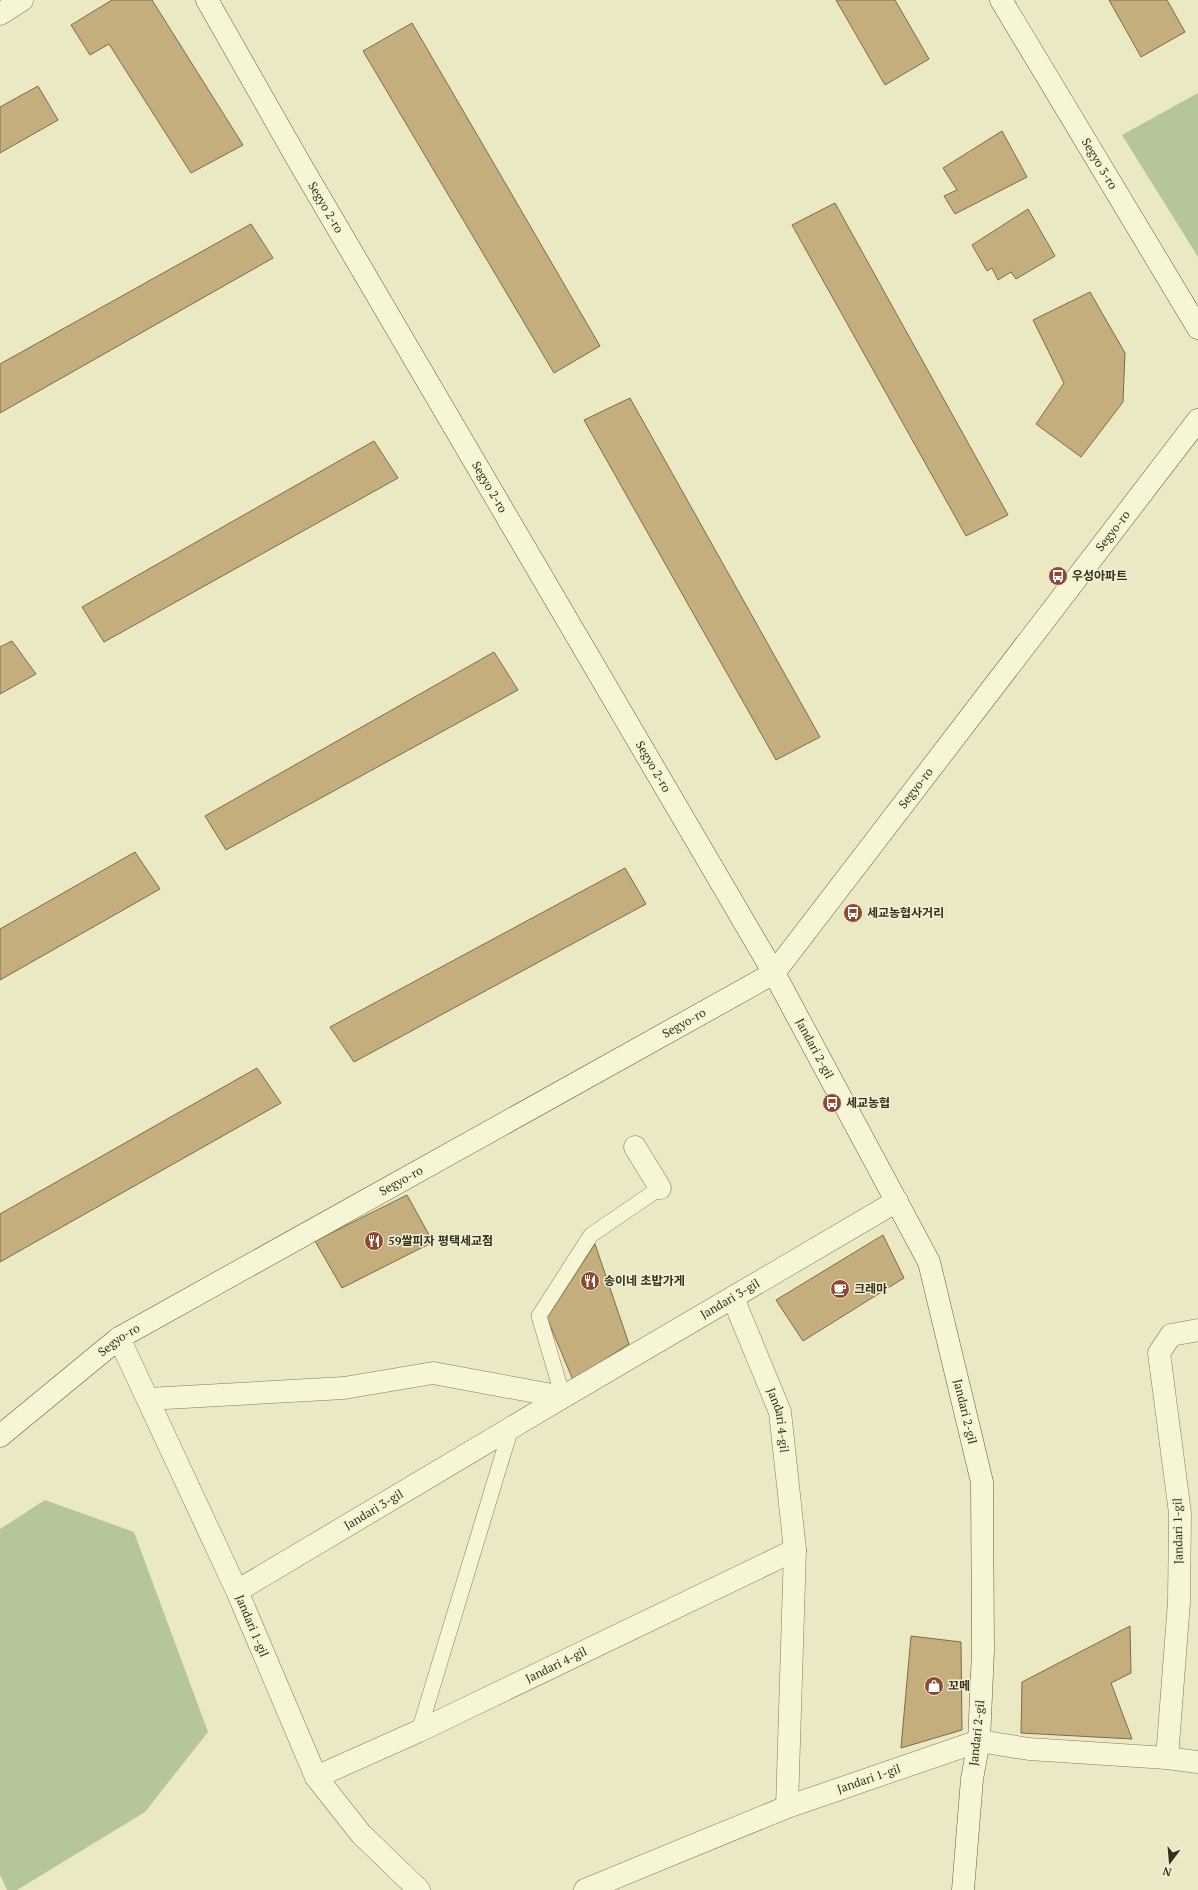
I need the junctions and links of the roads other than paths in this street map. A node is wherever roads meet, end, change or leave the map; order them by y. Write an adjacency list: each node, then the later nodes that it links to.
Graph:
1 (22, 0): 4 (street)
2 (207, 0): 7 (street, Segyo 2-ro)
3 (1001, 0): 5 (street, Segyo 3-ro)
4 (0, 14)
5 (1198, 328)
6 (1198, 420): 7 (street, Segyo-ro)
7 (774, 973): 10 (street, Jandari 2-gil); 13 (street, Segyo-ro)
8 (635, 1147): 9 (street)
9 (660, 1188): 14 (lane)
10 (897, 1201): 11 (street, Jandari 3-gil); 21 (street, Jandari 2-gil)
11 (733, 1298): 14 (street, Jandari 3-gil); 18 (street, Jandari 4-gil)
12 (1198, 1330): 22 (street, Jandari 1-gil)
13 (119, 1338): 15 (street, Jandari 1-gil); 17 (street, Segyo-ro)
14 (563, 1397): 15 (street); 16 (street, Jandari 3-gil)
15 (148, 1399): 19 (street, Jandari 1-gil)
16 (511, 1428): 19 (street, Jandari 3-gil); 20 (lane)
17 (0, 1436)
18 (795, 1550): 20 (street, Jandari 4-gil); 25 (street, Jandari 4-gil)
19 (237, 1591): 24 (street, Jandari 1-gil)
20 (420, 1731): 24 (street, Jandari 4-gil)
21 (979, 1742): 22 (street, Jandari 1-gil); 25 (street, Jandari 1-gil); 28 (street, Jandari 2-gil)
22 (1167, 1758): 23 (street, Jandari 1-gil)
23 (1198, 1762)
24 (316, 1777): 26 (street, Jandari 1-gil)
25 (787, 1806): 27 (street, Jandari 1-gil)
26 (419, 1890)
27 (585, 1890)
28 (963, 1890)

